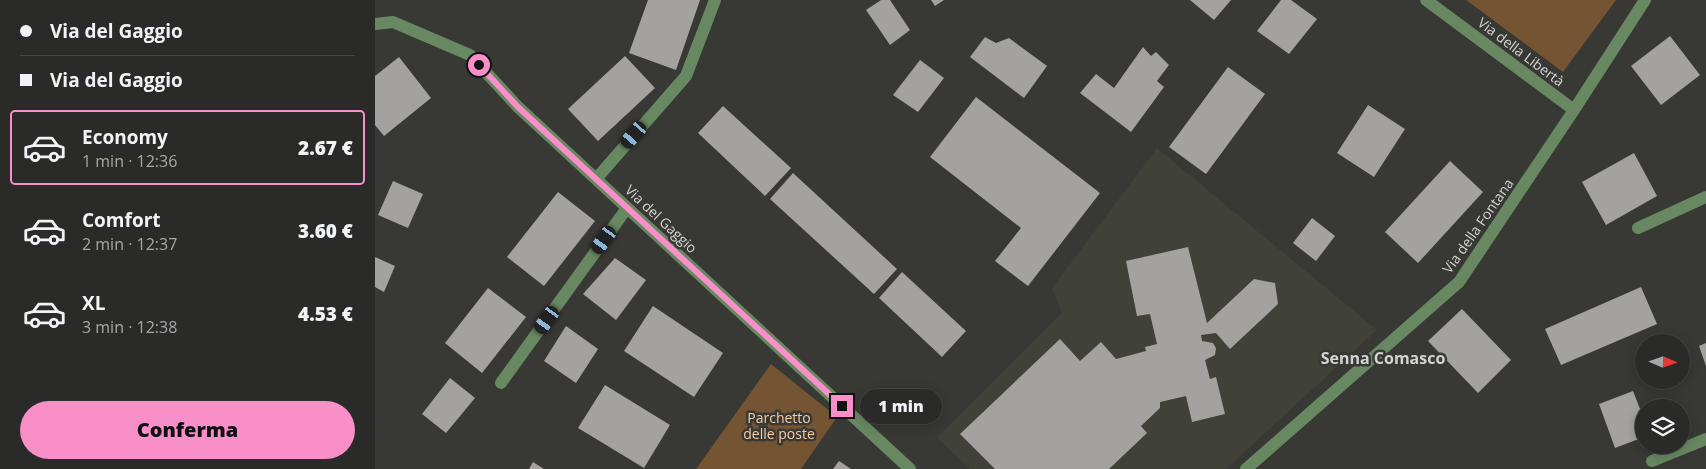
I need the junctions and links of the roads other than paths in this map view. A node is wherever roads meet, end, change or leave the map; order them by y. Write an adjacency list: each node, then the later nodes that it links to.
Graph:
1 (715, 0): 6 (street)
2 (1426, 0): 5 (street, Via della Libertà)
3 (1645, 0): 5 (street, Via della Fontana)
4 (375, 24): 6 (street, Via del Gaggio)
5 (1574, 110): 14 (street, Via della Fontana)
6 (596, 179): 8 (street, Via del Gaggio)
7 (1706, 197): 9 (street)
8 (627, 208): 10 (street); 13 (street, Via del Gaggio)
9 (1638, 228)
10 (501, 383)
11 (1706, 439): 12 (street)
12 (1652, 461)
13 (910, 469)
14 (1246, 469)

